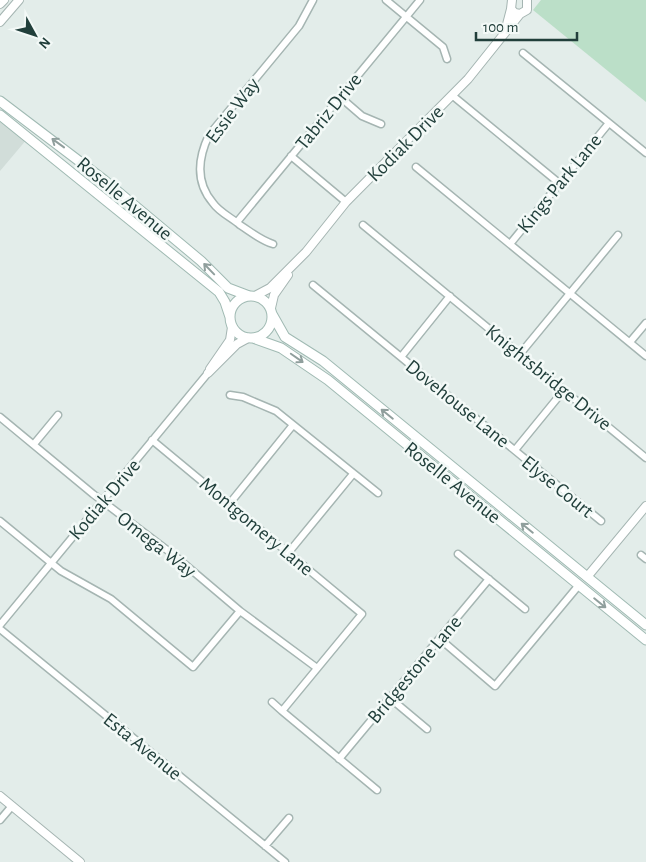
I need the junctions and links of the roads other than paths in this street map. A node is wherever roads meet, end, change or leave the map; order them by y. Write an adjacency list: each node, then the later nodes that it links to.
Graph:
1 (4, 0): 7 (street)
2 (19, 0): 11 (street)
3 (313, 0): 26 (street, Essie Way)
4 (386, 0): 10 (street)
5 (420, 0): 10 (street, Tabriz Drive)
6 (529, 1): 9 (street, Kodiak Drive)
7 (0, 4)
8 (510, 4): 9 (street); 12 (street, Kodiak Drive)
9 (520, 14): 12 (street, Kodiak Drive)
10 (406, 16): 14 (street); 16 (street, Tabriz Drive)
11 (0, 22)
12 (504, 34): 15 (street, Kodiak Drive)
13 (523, 53): 19 (street)
14 (448, 59)
15 (453, 96): 24 (street); 25 (street, Kodiak Drive)
16 (340, 97): 20 (street); 22 (street, Tabriz Drive)
17 (0, 101): 34 (main road, Roselle Avenue, one-way to 17)
18 (0, 114): 37 (main road, Roselle Avenue)
19 (609, 123): 21 (street); 24 (street, Kings Park Lane)
20 (380, 124)
21 (646, 153)
22 (291, 156): 25 (street); 26 (street, Tabriz Drive)
23 (416, 167): 30 (street)
24 (559, 183): 30 (street, Kings Park Lane)
25 (346, 202): 31 (street, Kodiak Drive)
26 (237, 222): 29 (street, Essie Way)
27 (363, 225): 35 (street, Knightsbridge Drive)
28 (618, 234): 33 (street)
29 (273, 244)
30 (510, 244): 33 (street)
31 (306, 252): 34 (street, Kodiak Drive); 36 (street, Kodiak Drive)
32 (313, 285): 43 (street, Dovehouse Lane)
33 (570, 293): 40 (street); 41 (street)
34 (252, 296): 36 (main road); 37 (main road)
35 (450, 296): 41 (street, Knightsbridge Drive); 43 (street)
36 (271, 311): 39 (main road); 65 (main road, Roselle Avenue, one-way to 36)
37 (231, 322): 39 (main road); 44 (street, Kodiak Drive)
38 (646, 323): 40 (street)
39 (251, 338): 44 (street, Kodiak Drive); 61 (main road, Roselle Avenue, one-way to 61)
40 (630, 342): 42 (street)
41 (520, 354): 45 (street, Knightsbridge Drive)
42 (646, 356)
43 (401, 357): 52 (street, Dovehouse Lane)
44 (208, 373): 50 (street, Kodiak Drive)
45 (564, 390): 52 (street); 53 (street, Knightsbridge Drive)
46 (230, 395): 49 (street)
47 (58, 415): 51 (street)
48 (0, 417): 51 (street, Omega Way)
49 (293, 425): 54 (street); 57 (street)
50 (152, 440): 56 (street, Kodiak Drive); 57 (street, Montgomery Lane)
51 (34, 444): 56 (street, Omega Way)
52 (514, 450): 60 (street, Elyse Court)
53 (646, 458)
54 (353, 474): 55 (street); 62 (street)
55 (378, 493)
56 (102, 501): 64 (street, Kodiak Drive); 69 (street, Omega Way)
57 (230, 502): 62 (street, Montgomery Lane)
58 (646, 506): 65 (street)
59 (0, 521): 64 (street)
60 (601, 521)
61 (530, 545): 65 (main road); 67 (main road, Roselle Avenue)
62 (289, 552): 75 (street, Montgomery Lane)
63 (458, 554): 66 (street)
64 (51, 563): 69 (street); 70 (street, Kodiak Drive)
65 (587, 577): 71 (main road, Roselle Avenue)
66 (489, 579): 68 (street); 73 (street, Bridgestone Lane)
67 (579, 585): 73 (street); 74 (main road, Roselle Avenue, one-way to 74)
68 (525, 609)
69 (240, 611): 75 (street, Omega Way)
70 (0, 625)
71 (646, 625)
72 (0, 629): 86 (street, Esta Avenue)
73 (440, 639): 76 (street, Bridgestone Lane)
74 (646, 640)
75 (316, 668): 78 (street)
76 (390, 698): 79 (street); 80 (street, Bridgestone Lane)
77 (272, 702): 78 (street)
78 (282, 711): 80 (street)
79 (427, 729)
80 (339, 759): 81 (street)
81 (376, 790)
82 (0, 796): 83 (street)
83 (12, 806): 85 (street); 87 (street)
84 (289, 818): 86 (street)
85 (0, 820)
86 (265, 846): 88 (street, Esta Avenue)
87 (80, 862)
88 (285, 862)

